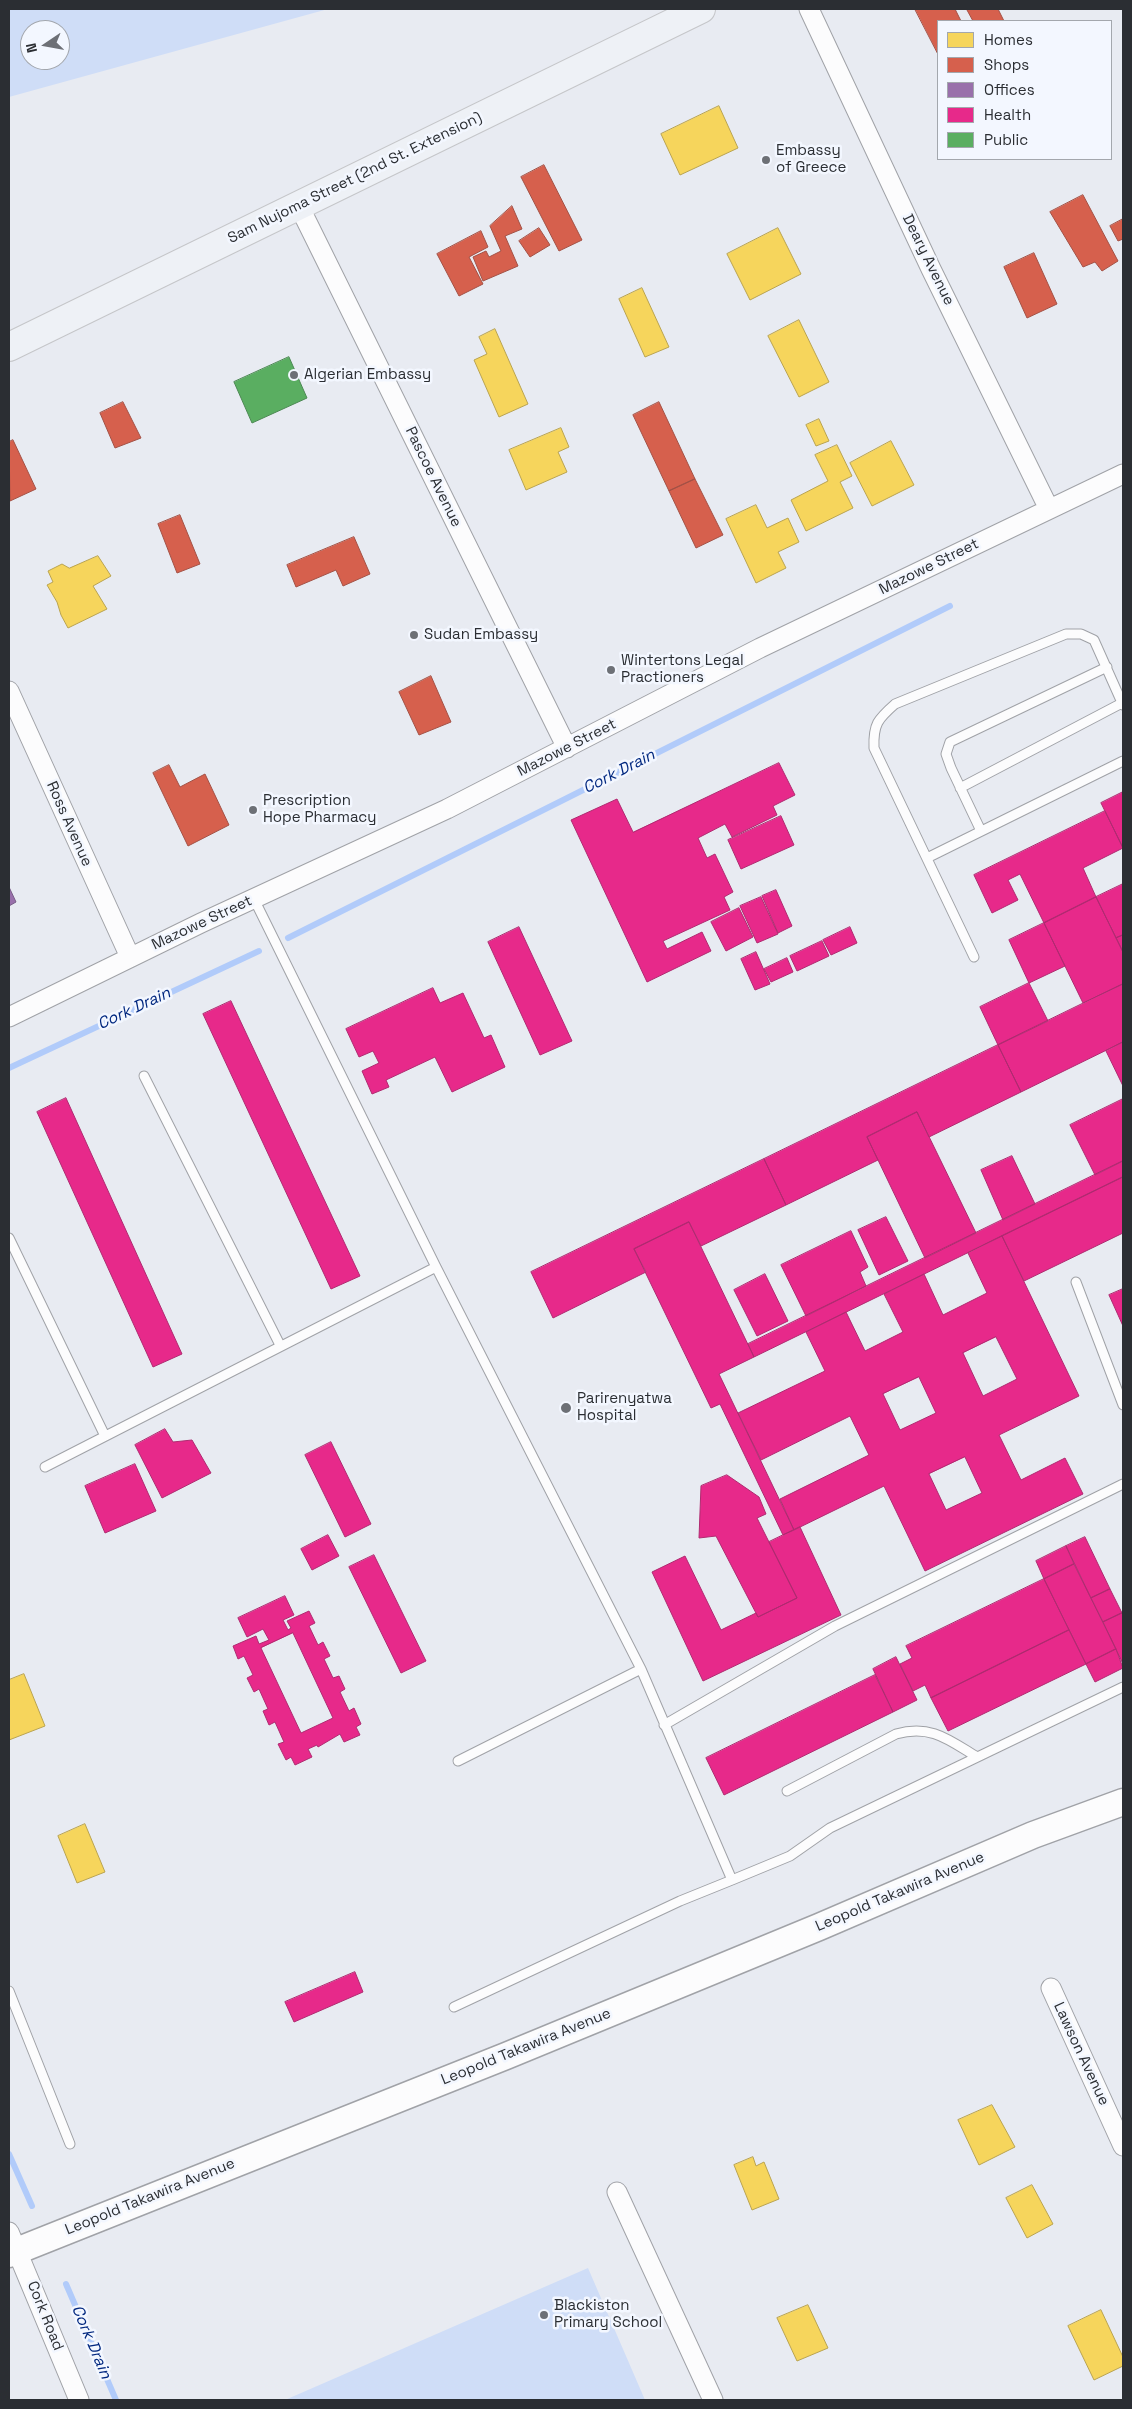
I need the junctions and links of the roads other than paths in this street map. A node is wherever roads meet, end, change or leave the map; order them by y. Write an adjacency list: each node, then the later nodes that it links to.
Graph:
1 (701, 9): 3 (highway, Sam Nujoma Street (2nd St. Extension))
2 (809, 9): 6 (street, Deary Avenue)
3 (299, 206): 4 (highway, Sam Nujoma Street (2nd St. Extension)); 10 (street, Pascoe Avenue)
4 (9, 347)
5 (1123, 474): 6 (street, Mazowe Street)
6 (1050, 509): 10 (street, Mazowe Street)
7 (1107, 668): 9 (lane); 12 (lane); 14 (lane)
8 (9, 691): 16 (street, Ross Avenue)
9 (1123, 704): 12 (lane)
10 (567, 748): 15 (street, Mazowe Street)
11 (1123, 761): 13 (lane)
12 (960, 788): 13 (lane)
13 (981, 831): 14 (lane)
14 (927, 858): 17 (lane)
15 (254, 899): 16 (street, Mazowe Street); 21 (lane)
16 (130, 957): 18 (street, Mazowe Street)
17 (974, 957)
18 (9, 1017)
19 (144, 1076): 23 (lane)
20 (9, 1238): 25 (lane)
21 (436, 1267): 23 (lane); 28 (lane)
22 (1076, 1282): 24 (lane)
23 (280, 1345): 25 (lane)
24 (1123, 1404)
25 (105, 1436): 26 (lane)
26 (45, 1467)
27 (1123, 1484): 30 (lane)
28 (641, 1669): 30 (lane); 32 (lane)
29 (1123, 1687): 31 (lane)
30 (664, 1725): 37 (lane)
31 (977, 1757): 34 (lane); 37 (lane)
32 (458, 1761)
33 (1123, 1784): 36 (main road, Leopold Takawira Avenue)
34 (787, 1791)
35 (1123, 1802): 36 (main road, Leopold Takawira Avenue)
36 (1033, 1835): 44 (main road, Leopold Takawira Avenue)
37 (732, 1880): 40 (lane)
38 (1051, 1988): 41 (street, Lawson Avenue)
39 (9, 1991): 42 (lane)
40 (454, 2007)
41 (1121, 2134)
42 (70, 2144)
43 (617, 2192): 46 (street)
44 (11, 2246): 45 (street, Cork Road)
45 (79, 2400)
46 (712, 2400)

